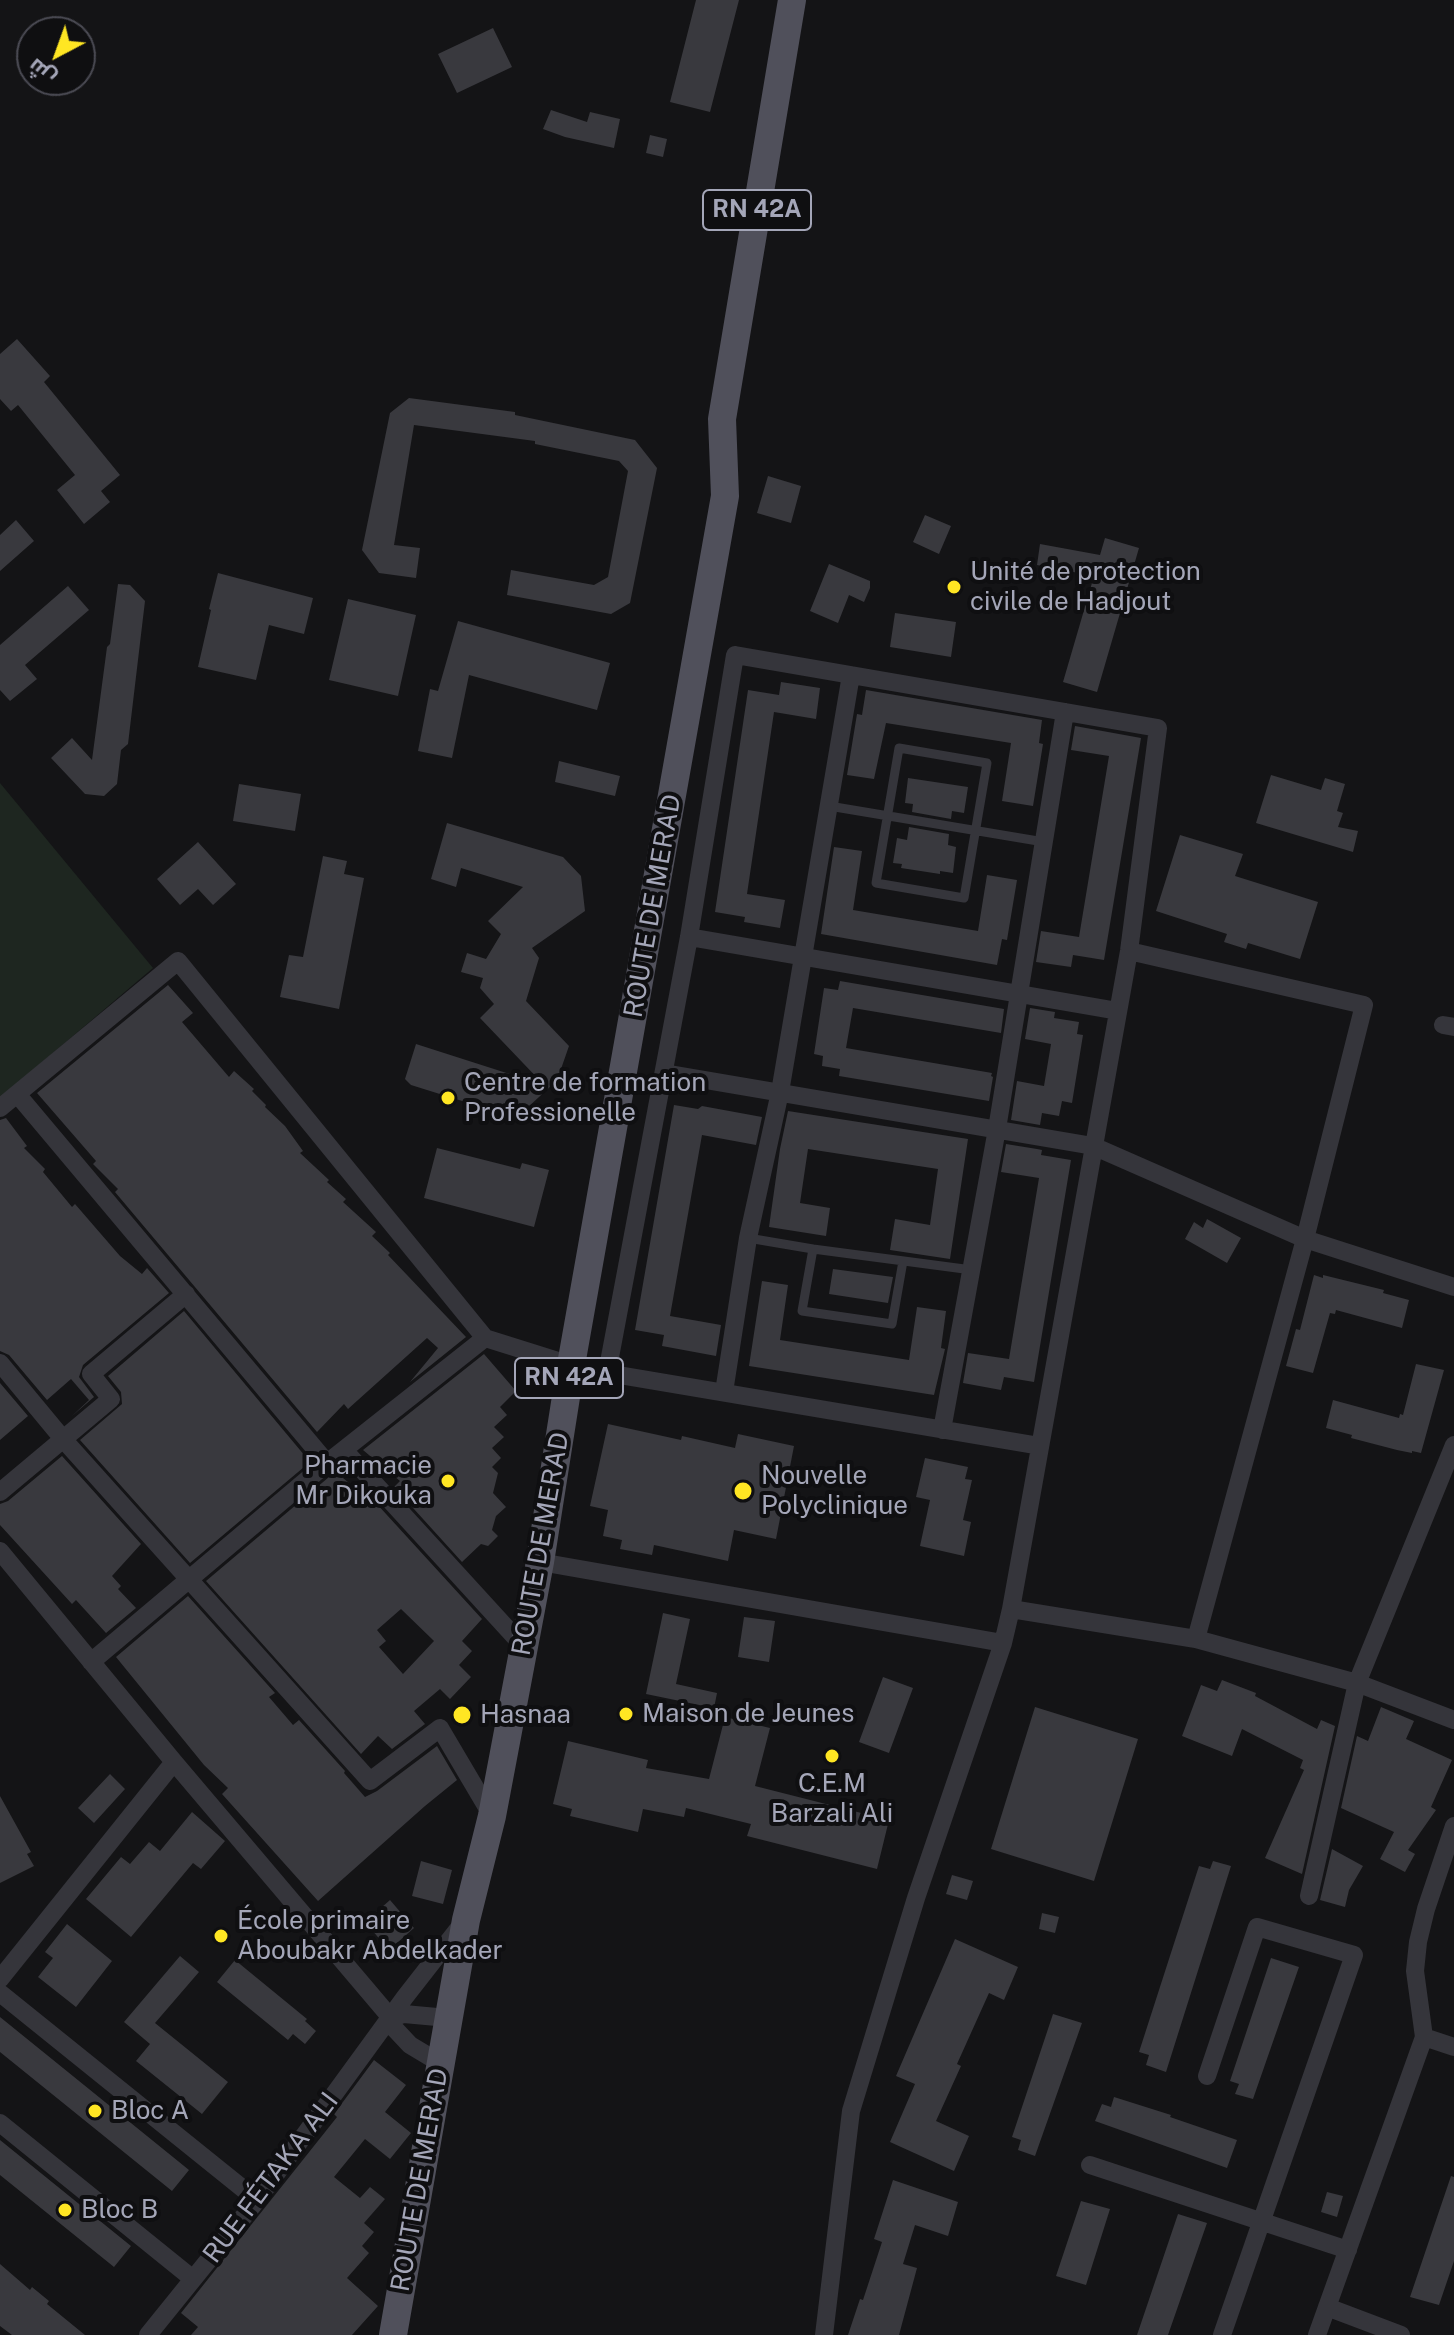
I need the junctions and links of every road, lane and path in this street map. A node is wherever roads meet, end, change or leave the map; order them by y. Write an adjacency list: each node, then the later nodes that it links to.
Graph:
1 (792, 0): 28 (main road, ROUTE DE MERAD / RN 42A)
2 (851, 675): 3 (street); 4 (street); 8 (street)
3 (1065, 712): 7 (street); 9 (street)
4 (829, 806): 5 (lane); 10 (street)
5 (888, 816): 6 (lane); 6 (lane); 6 (lane)
6 (976, 831): 7 (lane)
7 (1044, 842): 11 (street)
8 (689, 937): 10 (street); 13 (street)
9 (1129, 951): 12 (street); 20 (street)
10 (803, 956): 11 (street); 14 (street)
11 (1019, 993): 12 (street); 17 (street)
12 (1118, 1011): 18 (street)
13 (664, 1073): 14 (street); 29 (street)
14 (780, 1092): 17 (street); 19 (street)
15 (17, 1094): 16 (street); 25 (street); 26 (street)
16 (0, 1108)
17 (997, 1129): 18 (street); 23 (street)
18 (1093, 1146): 20 (street); 34 (street)
19 (748, 1238): 21 (lane); 30 (street)
20 (1305, 1239): 24 (street); 42 (street)
21 (813, 1249): 22 (lane); 22 (lane)
22 (903, 1261): 23 (lane)
23 (972, 1270): 31 (street)
24 (1454, 1287)
25 (186, 1294): 32 (street); 36 (street)
26 (485, 1338): 28 (street); 35 (street)
27 (0, 1363): 32 (street)
28 (571, 1365): 29 (street); 39 (main road, ROUTE DE MERAD / RN 42A)
29 (607, 1373): 30 (street)
30 (724, 1392): 31 (street)
31 (942, 1430): 34 (street)
32 (63, 1439): 37 (street); 40 (street)
33 (1454, 1445): 46 (street)
34 (1040, 1446): 41 (street)
35 (344, 1450): 36 (street); 44 (street)
36 (327, 1463): 40 (street)
37 (0, 1492)
38 (0, 1551): 45 (street)
39 (540, 1562): 43 (street); 44 (main road, ROUTE DE MERAD / RN 42A)
40 (190, 1579): 45 (street); 49 (street)
41 (1011, 1609): 42 (street); 43 (street)
42 (1196, 1639): 46 (street)
43 (1003, 1643): 70 (street)
44 (524, 1647): 49 (main road, ROUTE DE MERAD / RN 42A)
45 (91, 1662): 48 (street)
46 (1357, 1683): 47 (street); 51 (street)
47 (1454, 1720)
48 (174, 1762): 53 (street); 55 (street)
49 (492, 1816): 52 (main road, ROUTE DE MERAD / RN 42A)
50 (1454, 1826): 57 (street)
51 (1309, 1896)
52 (466, 1920): 55 (street, RUE FÉTAKA ALI); 56 (main road, ROUTE DE MERAD / RN 42A)
53 (0, 1979)
54 (0, 1993): 63 (street)
55 (391, 2018): 56 (street); 59 (street); 63 (street, RUE FÉTAKA ALI)
56 (448, 2018): 59 (main road, ROUTE DE MERAD / RN 42A)
57 (1424, 2037): 58 (street); 65 (street)
58 (1454, 2047)
59 (440, 2063): 69 (main road, ROUTE DE MERAD / RN 42A)
60 (1207, 2076): 64 (street)
61 (0, 2123): 66 (street)
62 (1090, 2165): 64 (street)
63 (257, 2200): 66 (street, RUE FÉTAKA ALI)
64 (1262, 2222): 65 (street); 71 (street)
65 (1348, 2250): 67 (street)
66 (193, 2279): 68 (street, RUE FÉTAKA ALI)
67 (1327, 2307): 72 (street); 73 (street)
68 (158, 2331)
69 (393, 2335)
70 (824, 2335)
71 (1222, 2335)
72 (1317, 2335)
73 (1401, 2335)

